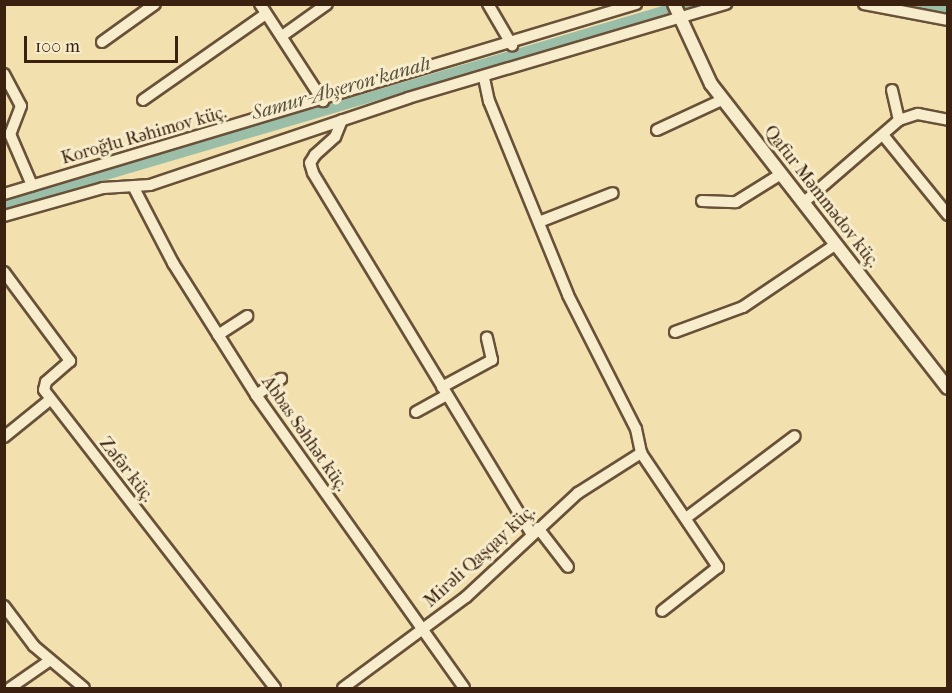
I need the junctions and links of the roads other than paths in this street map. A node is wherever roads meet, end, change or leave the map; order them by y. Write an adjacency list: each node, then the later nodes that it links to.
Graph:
1 (155, 4): 12 (street)
2 (327, 4): 11 (street)
3 (488, 4): 13 (street)
4 (636, 4): 13 (street, Koroğlu Rəhimov küç.)
5 (674, 4): 9 (street, Qafur Məmmədov küç.)
6 (726, 4): 9 (street, Koroğlu Rəhimov küç.)
7 (864, 4): 10 (street)
8 (263, 9): 11 (street); 17 (street)
9 (680, 20): 15 (street, Koroğlu Rəhimov küç.); 18 (street, Qafur Məmmədov küç.)
10 (948, 20)
11 (282, 36): 19 (street)
12 (102, 42)
13 (512, 45): 19 (street, Koroğlu Rəhimov küç.)
14 (4, 74): 26 (street)
15 (484, 78): 20 (street, Koroğlu Rəhimov küç.); 34 (street)
16 (892, 90): 21 (street)
17 (143, 100)
18 (723, 100): 23 (street); 25 (street, Qafur Məmmədov küç.)
19 (323, 101): 26 (street, Koroğlu Rəhimov küç.)
20 (342, 120): 27 (street, Koroğlu Rəhimov küç.); 43 (street)
21 (899, 120): 22 (street); 24 (street)
22 (948, 120)
23 (657, 130)
24 (883, 135): 31 (street); 32 (street)
25 (781, 174): 30 (street); 31 (street, Qafur Məmmədov küç.)
26 (32, 185): 29 (street, Koroğlu Rəhimov küç.)
27 (134, 188): 33 (street, Koroğlu Rəhimov küç.); 39 (street, Abbas Səhhət küç.)
28 (614, 193): 34 (street)
29 (4, 194)
30 (702, 201)
31 (803, 203): 35 (street, Qafur Məmmədov küç.)
32 (948, 215)
33 (4, 216)
34 (539, 222): 49 (street)
35 (835, 245): 38 (street); 42 (street, Qafur Məmmədov küç.)
36 (4, 272): 45 (street)
37 (247, 316): 39 (street)
38 (675, 332)
39 (218, 335): 44 (street, Abbas Səhhət küç.)
40 (487, 339): 43 (street)
41 (281, 380): 44 (street)
42 (948, 388)
43 (445, 391): 46 (street); 51 (street)
44 (256, 395): 55 (street, Abbas Səhhət küç.)
45 (51, 399): 48 (street); 59 (street, Zəfər küç.)
46 (417, 412)
47 (795, 436): 50 (street)
48 (4, 437)
49 (641, 453): 50 (street); 51 (street, Mirəli Qaşqay küç.)
50 (686, 518): 54 (street)
51 (534, 531): 52 (street); 55 (street, Mirəli Qaşqay küç.)
52 (568, 567)
53 (4, 606): 56 (street)
54 (662, 611)
55 (422, 629): 60 (street, Mirəli Qaşqay küç.); 61 (street, Abbas Səhhət küç.)
56 (49, 661): 57 (street); 58 (street)
57 (10, 688)
58 (84, 688)
59 (275, 688)
60 (343, 688)
61 (464, 688)

